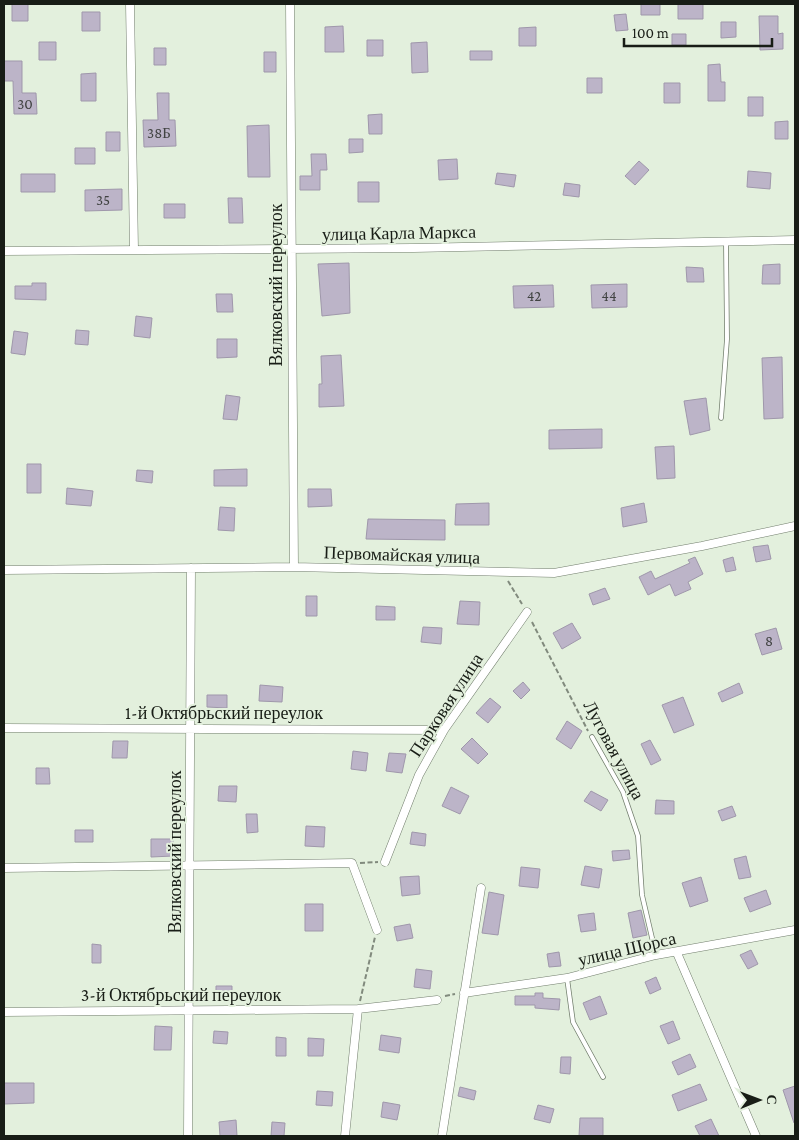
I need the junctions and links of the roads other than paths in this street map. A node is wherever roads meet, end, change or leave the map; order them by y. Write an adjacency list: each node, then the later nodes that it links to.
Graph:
1 (130, 4): 6 (street)
2 (290, 4): 5 (street, Вялковский переулок)
3 (795, 240): 4 (street, улица Карла Маркса)
4 (726, 242): 5 (street, улица Карла Маркса); 8 (lane)
5 (290, 249): 6 (street, улица Карла Маркса); 10 (street, Вялковский переулок)
6 (134, 250): 7 (street, улица Карла Маркса)
7 (4, 251)
8 (721, 418)
9 (795, 526): 10 (street, Первомайская улица)
10 (294, 567): 11 (street, Первомайская улица)
11 (191, 568): 12 (street, Первомайская улица); 14 (street, Вялковский переулок)
12 (4, 570)
13 (527, 612): 16 (street, Парковая улица)
14 (190, 727): 15 (street, 1-й Октябрьский переулок); 16 (street, 1-й Октябрьский переулок); 19 (street, Вялковский переулок)
15 (4, 728)
16 (444, 730): 18 (street, Парковая улица)
17 (592, 737): 25 (lane, Луговая улица)
18 (385, 862)
19 (190, 865): 20 (street); 22 (street); 30 (street, Вялковский переулок)
20 (4, 868)
21 (482, 888): 27 (street)
22 (377, 930)
23 (794, 932): 24 (street, улица Щорса)
24 (677, 953): 25 (street, улица Щорса); 36 (street)
25 (656, 955): 26 (street, улица Щорса)
26 (567, 978): 27 (street, улица Щорса); 32 (lane)
27 (464, 993): 35 (street)
28 (436, 1000): 29 (street, 3-й Октябрьский переулок)
29 (358, 1009): 30 (street, 3-й Октябрьский переулок); 34 (street)
30 (190, 1010): 31 (street, 3-й Октябрьский переулок); 33 (street, Вялковский переулок)
31 (4, 1012)
32 (603, 1077)
33 (188, 1136)
34 (345, 1136)
35 (442, 1136)
36 (756, 1136)

